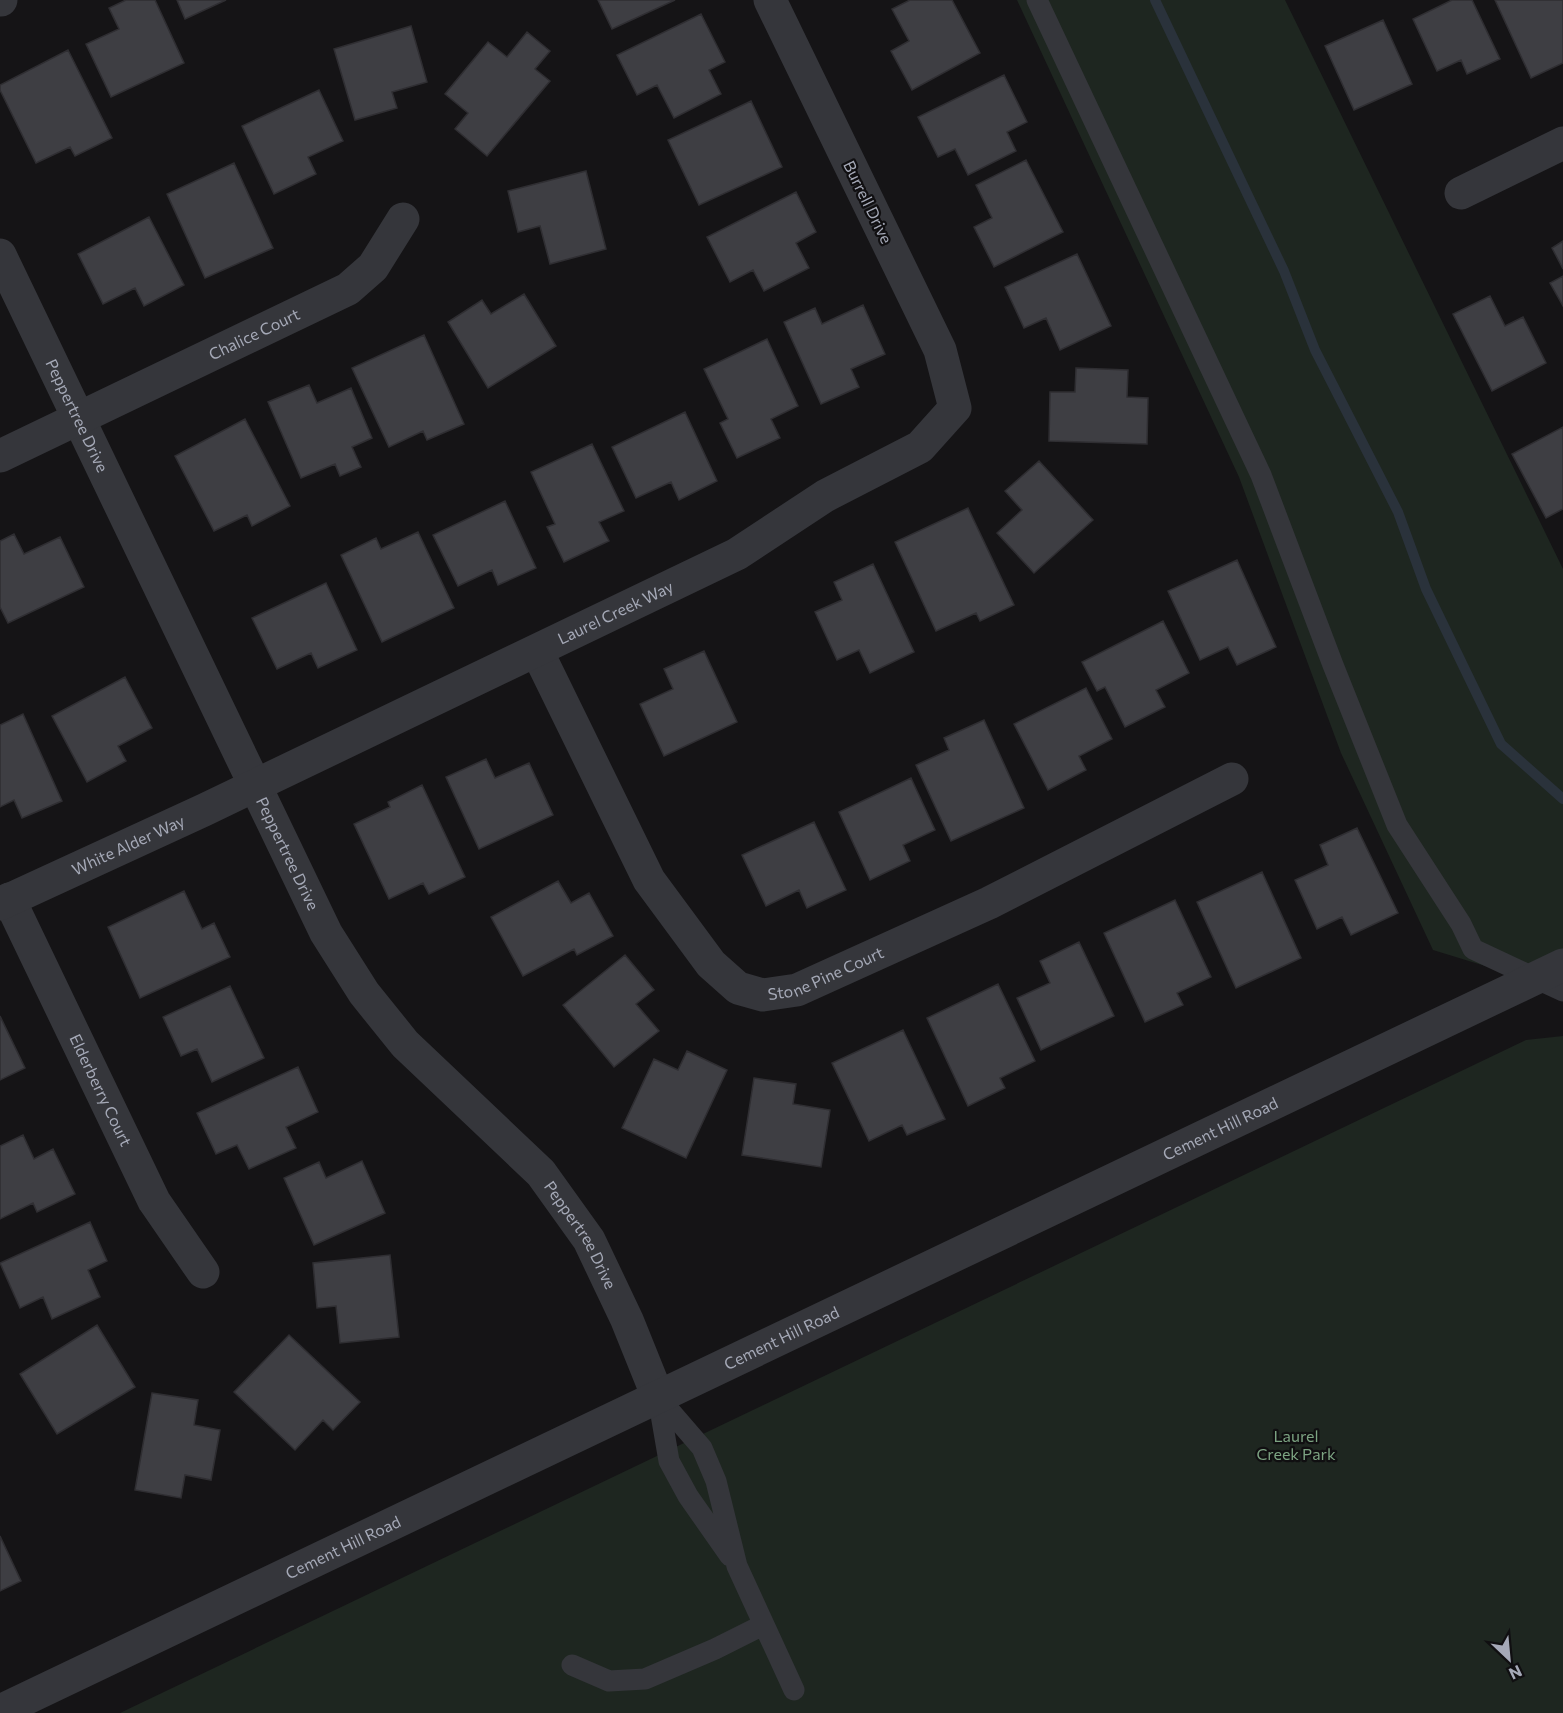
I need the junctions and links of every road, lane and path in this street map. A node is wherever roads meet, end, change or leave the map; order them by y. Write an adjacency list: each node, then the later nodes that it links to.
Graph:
1 (770, 0): 7 (street, Burrell Drive)
2 (1037, 0): 14 (lane)
3 (1563, 143): 4 (street)
4 (1461, 193)
5 (403, 219): 8 (street, Chalice Court)
6 (0, 255): 8 (street, Peppertree Drive)
7 (955, 408): 10 (street, Laurel Creek Way)
8 (78, 418): 9 (street, Chalice Court); 12 (street, Peppertree Drive)
9 (0, 456)
10 (537, 651): 11 (street, Stone Pine Court); 12 (street, Laurel Creek Way)
11 (1232, 779)
12 (256, 785): 13 (street, White Alder Way); 16 (street, Peppertree Drive)
13 (5, 902): 15 (street, Elderberry Court)
14 (1554, 978): 16 (street, Cement Hill Road)
15 (203, 1272)
16 (658, 1397): 17 (lane); 17 (lane); 21 (street, Cement Hill Road)
17 (737, 1566): 18 (lane)
18 (763, 1624): 19 (lane); 20 (lane)
19 (572, 1665)
20 (795, 1690)
21 (0, 1711)

